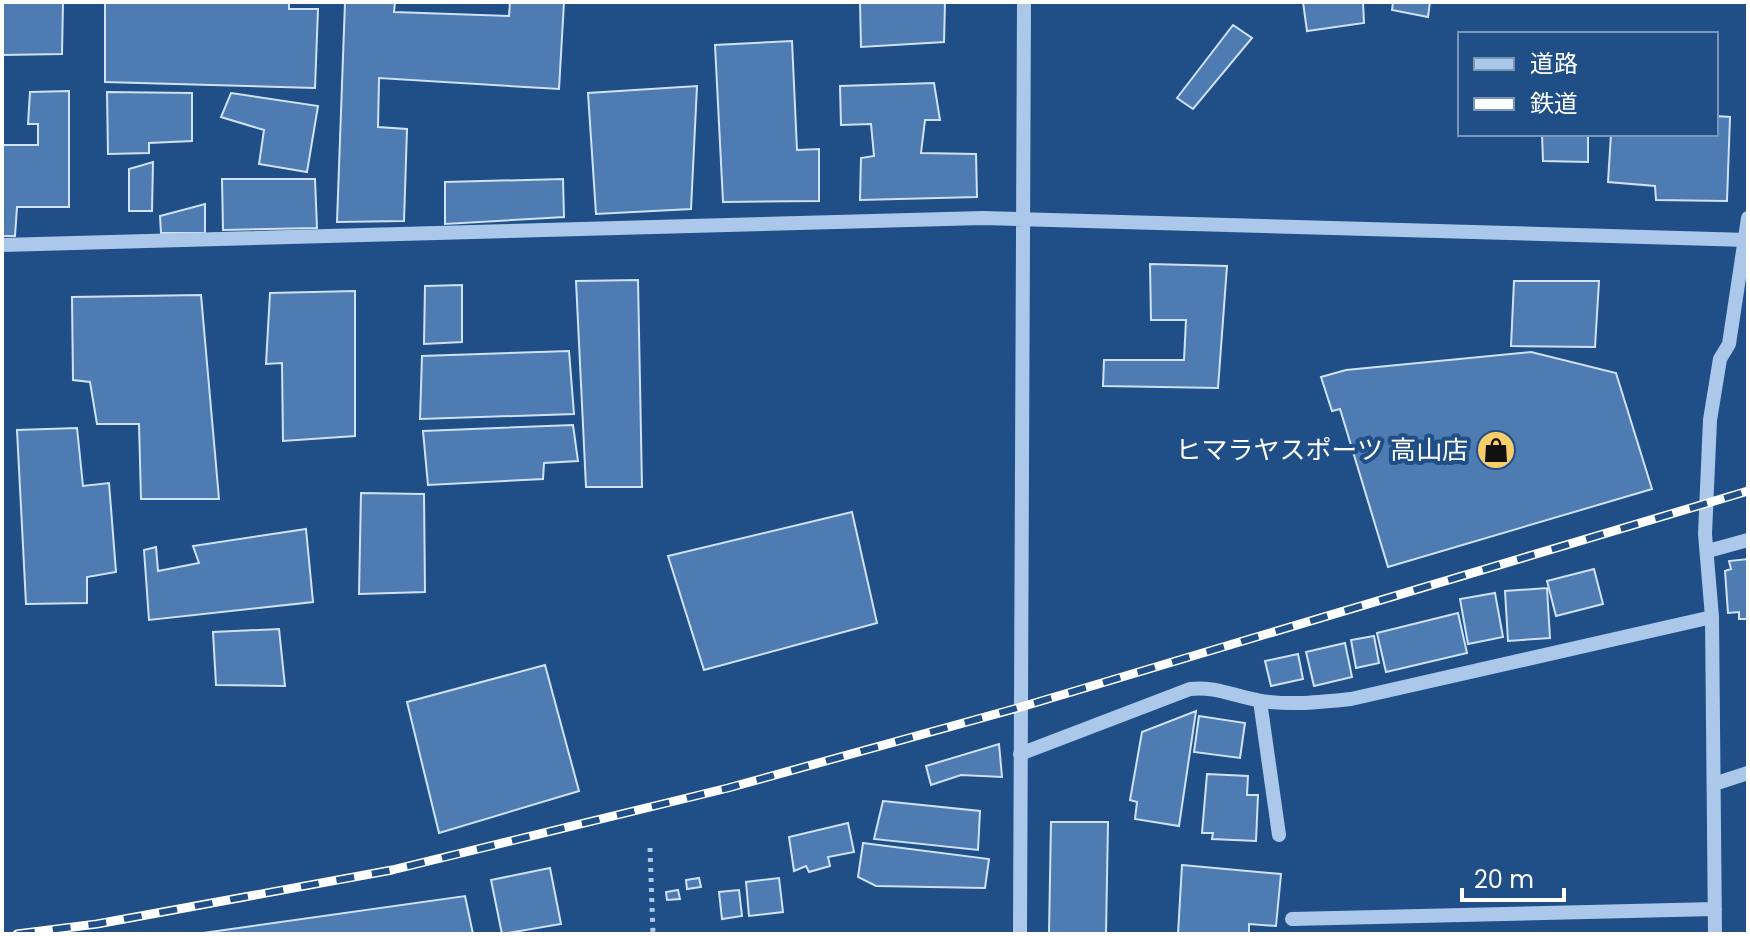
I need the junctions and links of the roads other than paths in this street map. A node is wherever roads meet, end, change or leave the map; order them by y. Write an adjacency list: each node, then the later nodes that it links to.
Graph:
1 (1024, 2): 3 (street)
2 (1748, 218): 4 (street)
3 (1021, 219): 4 (street); 5 (street); 10 (street)
4 (1745, 240): 7 (street)
5 (2, 245)
6 (1748, 540): 7 (street)
7 (1708, 551): 8 (street)
8 (1712, 617): 9 (street); 12 (street)
9 (1260, 701): 10 (street); 13 (street)
10 (1020, 754): 16 (street)
11 (1748, 773): 12 (street)
12 (1714, 784): 14 (street)
13 (1279, 835)
14 (1715, 909): 15 (street); 17 (street)
15 (1292, 919)
16 (1020, 934)
17 (1715, 934)

